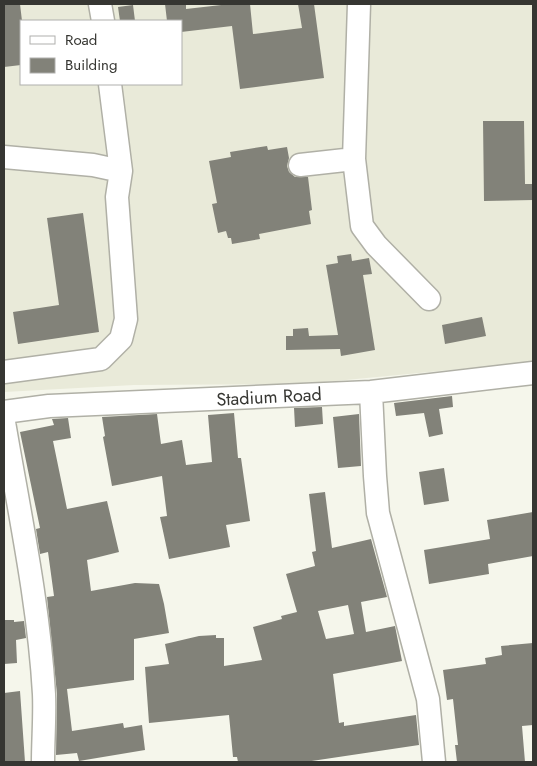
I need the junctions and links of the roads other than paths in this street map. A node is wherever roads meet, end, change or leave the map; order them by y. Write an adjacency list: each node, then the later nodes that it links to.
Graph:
1 (100, 4): 3 (street)
2 (360, 4): 6 (street)
3 (103, 20)
4 (110, 85): 8 (street)
5 (4, 157): 8 (street)
6 (354, 159): 7 (street); 9 (street)
7 (300, 165)
8 (121, 171): 10 (street)
9 (429, 299)
10 (4, 372)
11 (533, 373): 12 (street, Stadium Road)
12 (372, 392): 13 (street, Stadium Road); 16 (street)
13 (4, 412)
14 (4, 422): 15 (street)
15 (43, 762)
16 (434, 762)

